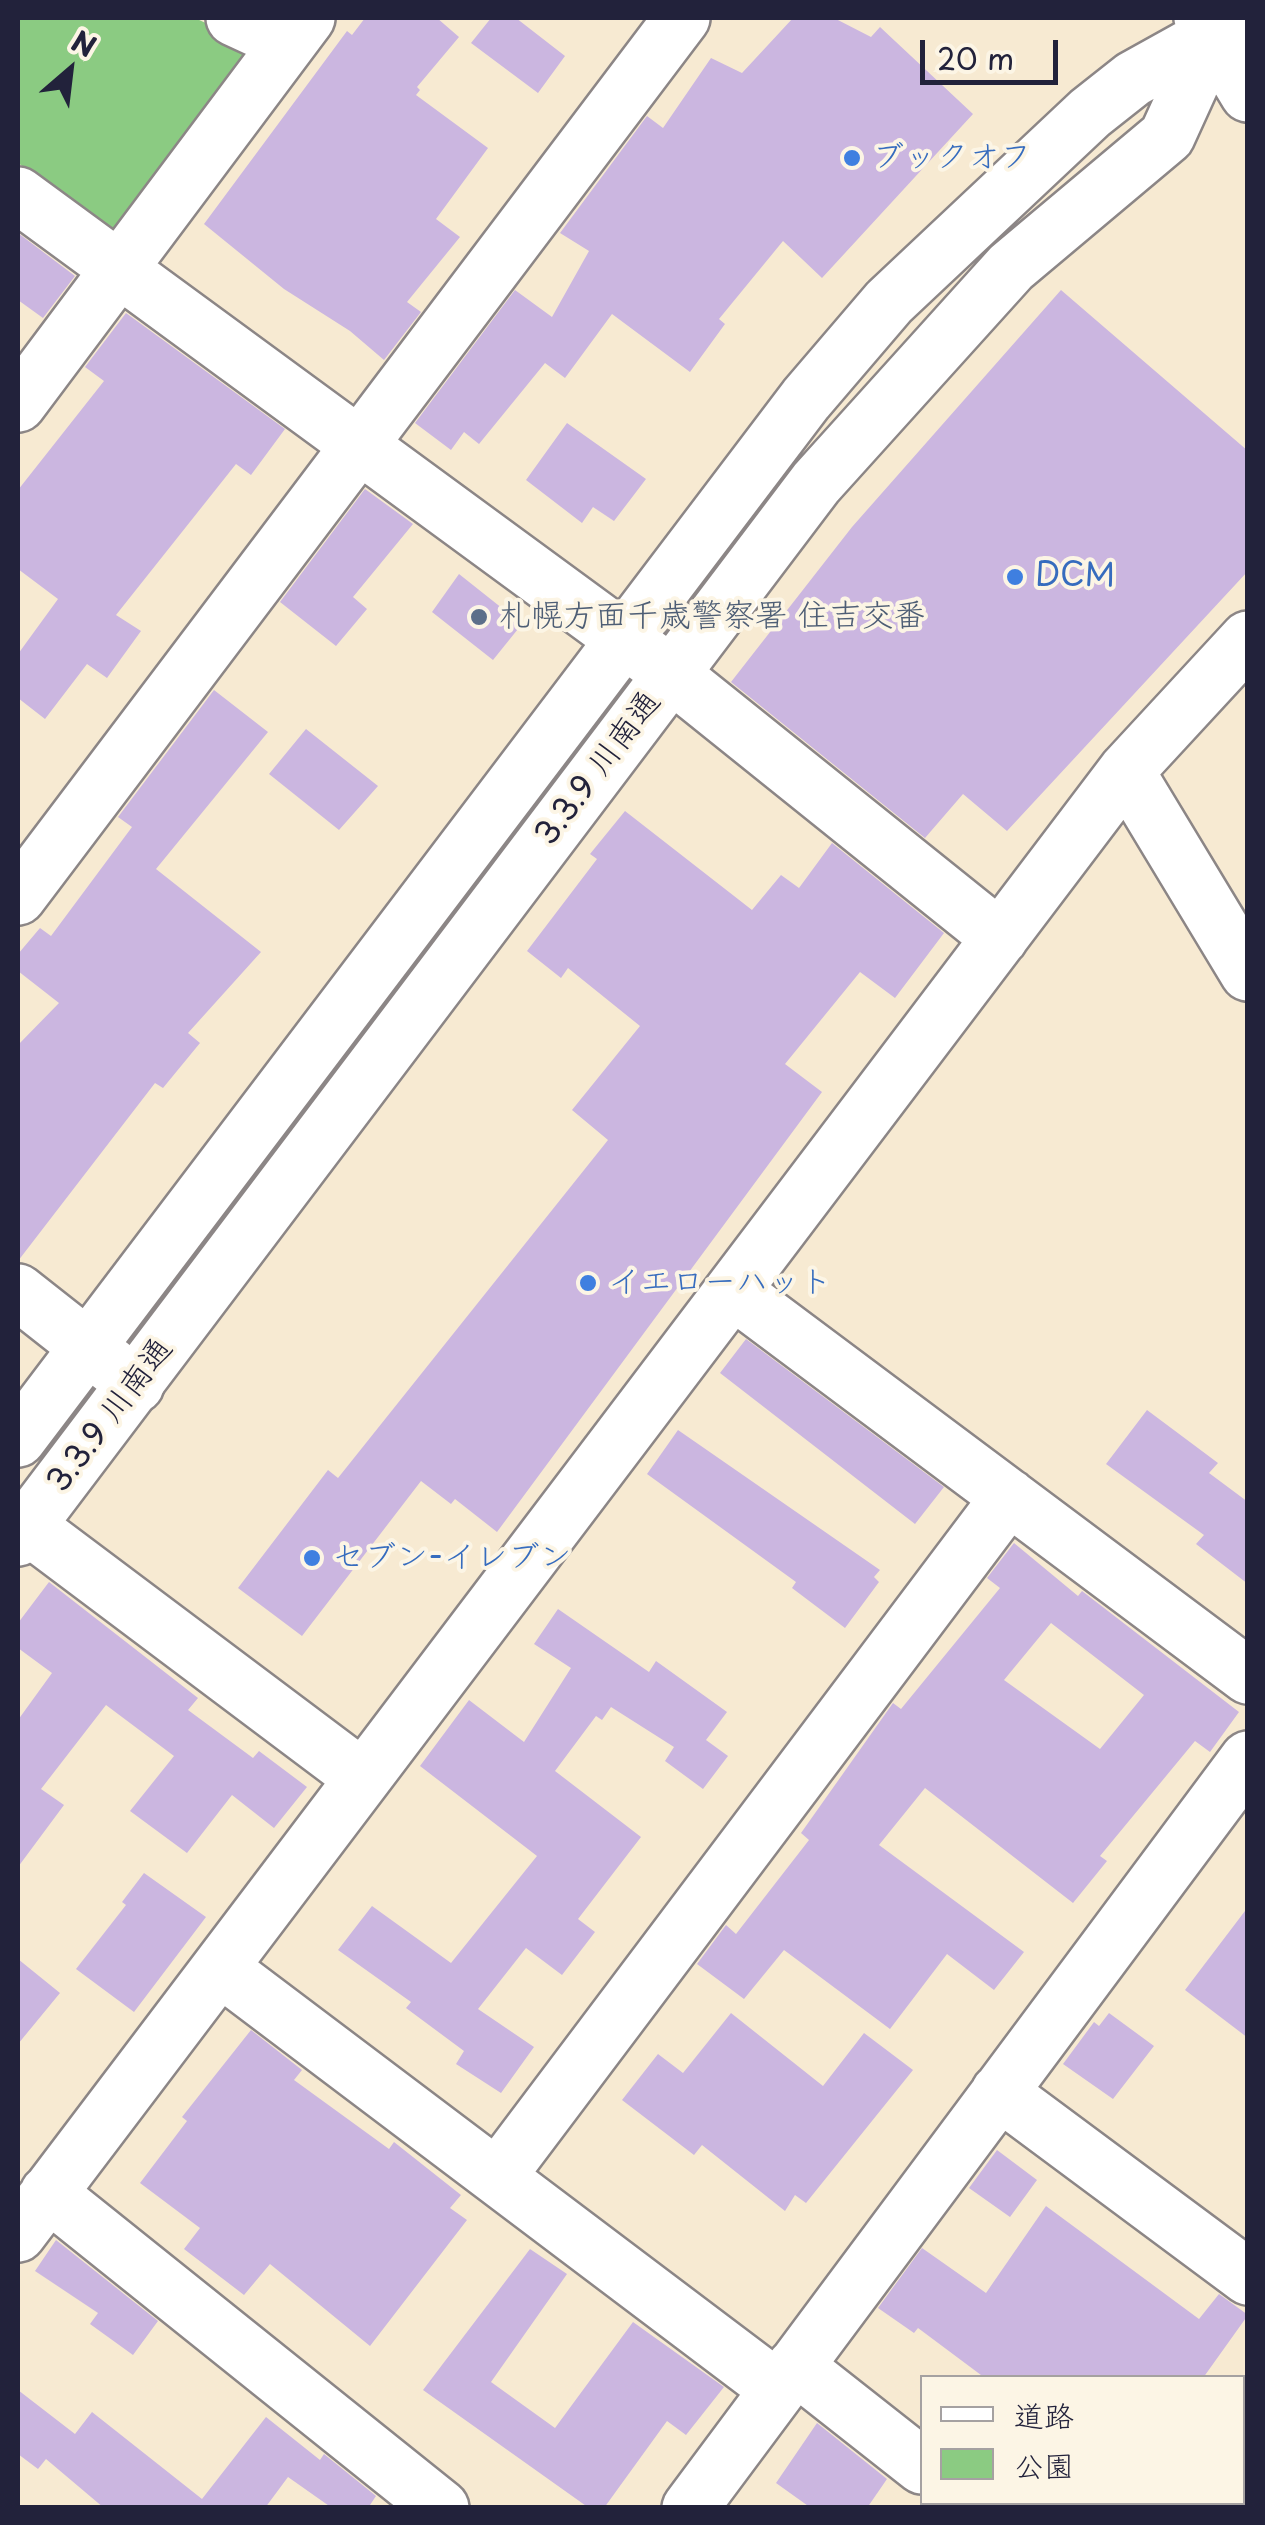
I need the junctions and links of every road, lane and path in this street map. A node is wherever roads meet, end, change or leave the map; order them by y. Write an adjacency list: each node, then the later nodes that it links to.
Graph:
1 (234, 18): 4 (street)
2 (682, 18): 9 (street)
3 (1219, 24): 5 (street); 10 (street, 3.3.9 川南通); 12 (street, 3.3.9 川南通)
4 (298, 30): 7 (street)
5 (1248, 94)
6 (18, 195): 7 (street)
7 (118, 269): 8 (street); 9 (street)
8 (18, 404)
9 (357, 448): 10 (street); 14 (street)
10 (624, 639): 12 (street); 19 (street, 3.3.9 川南通)
11 (1248, 639): 13 (street)
12 (670, 673): 15 (street); 20 (street, 3.3.9 川南通)
13 (1126, 771): 15 (street); 16 (street)
14 (18, 897)
15 (1000, 938): 17 (street)
16 (1248, 973)
17 (733, 1290): 22 (street); 26 (street)
18 (18, 1292): 19 (street)
19 (86, 1348): 20 (street); 21 (street, 3.3.9 川南通)
20 (136, 1384): 23 (street, 3.3.9 川南通)
21 (18, 1439)
22 (1009, 1497): 24 (street); 29 (street)
23 (21, 1528): 26 (street)
24 (1248, 1676)
25 (1248, 1759): 28 (street)
26 (363, 1778): 27 (street)
27 (220, 1968): 29 (street); 30 (street)
28 (999, 2092): 31 (street); 32 (street)
29 (497, 2177): 32 (street)
30 (33, 2214): 34 (street)
31 (1248, 2277)
32 (786, 2378): 33 (street); 35 (street)
33 (920, 2465)
34 (441, 2508)
35 (690, 2508)

